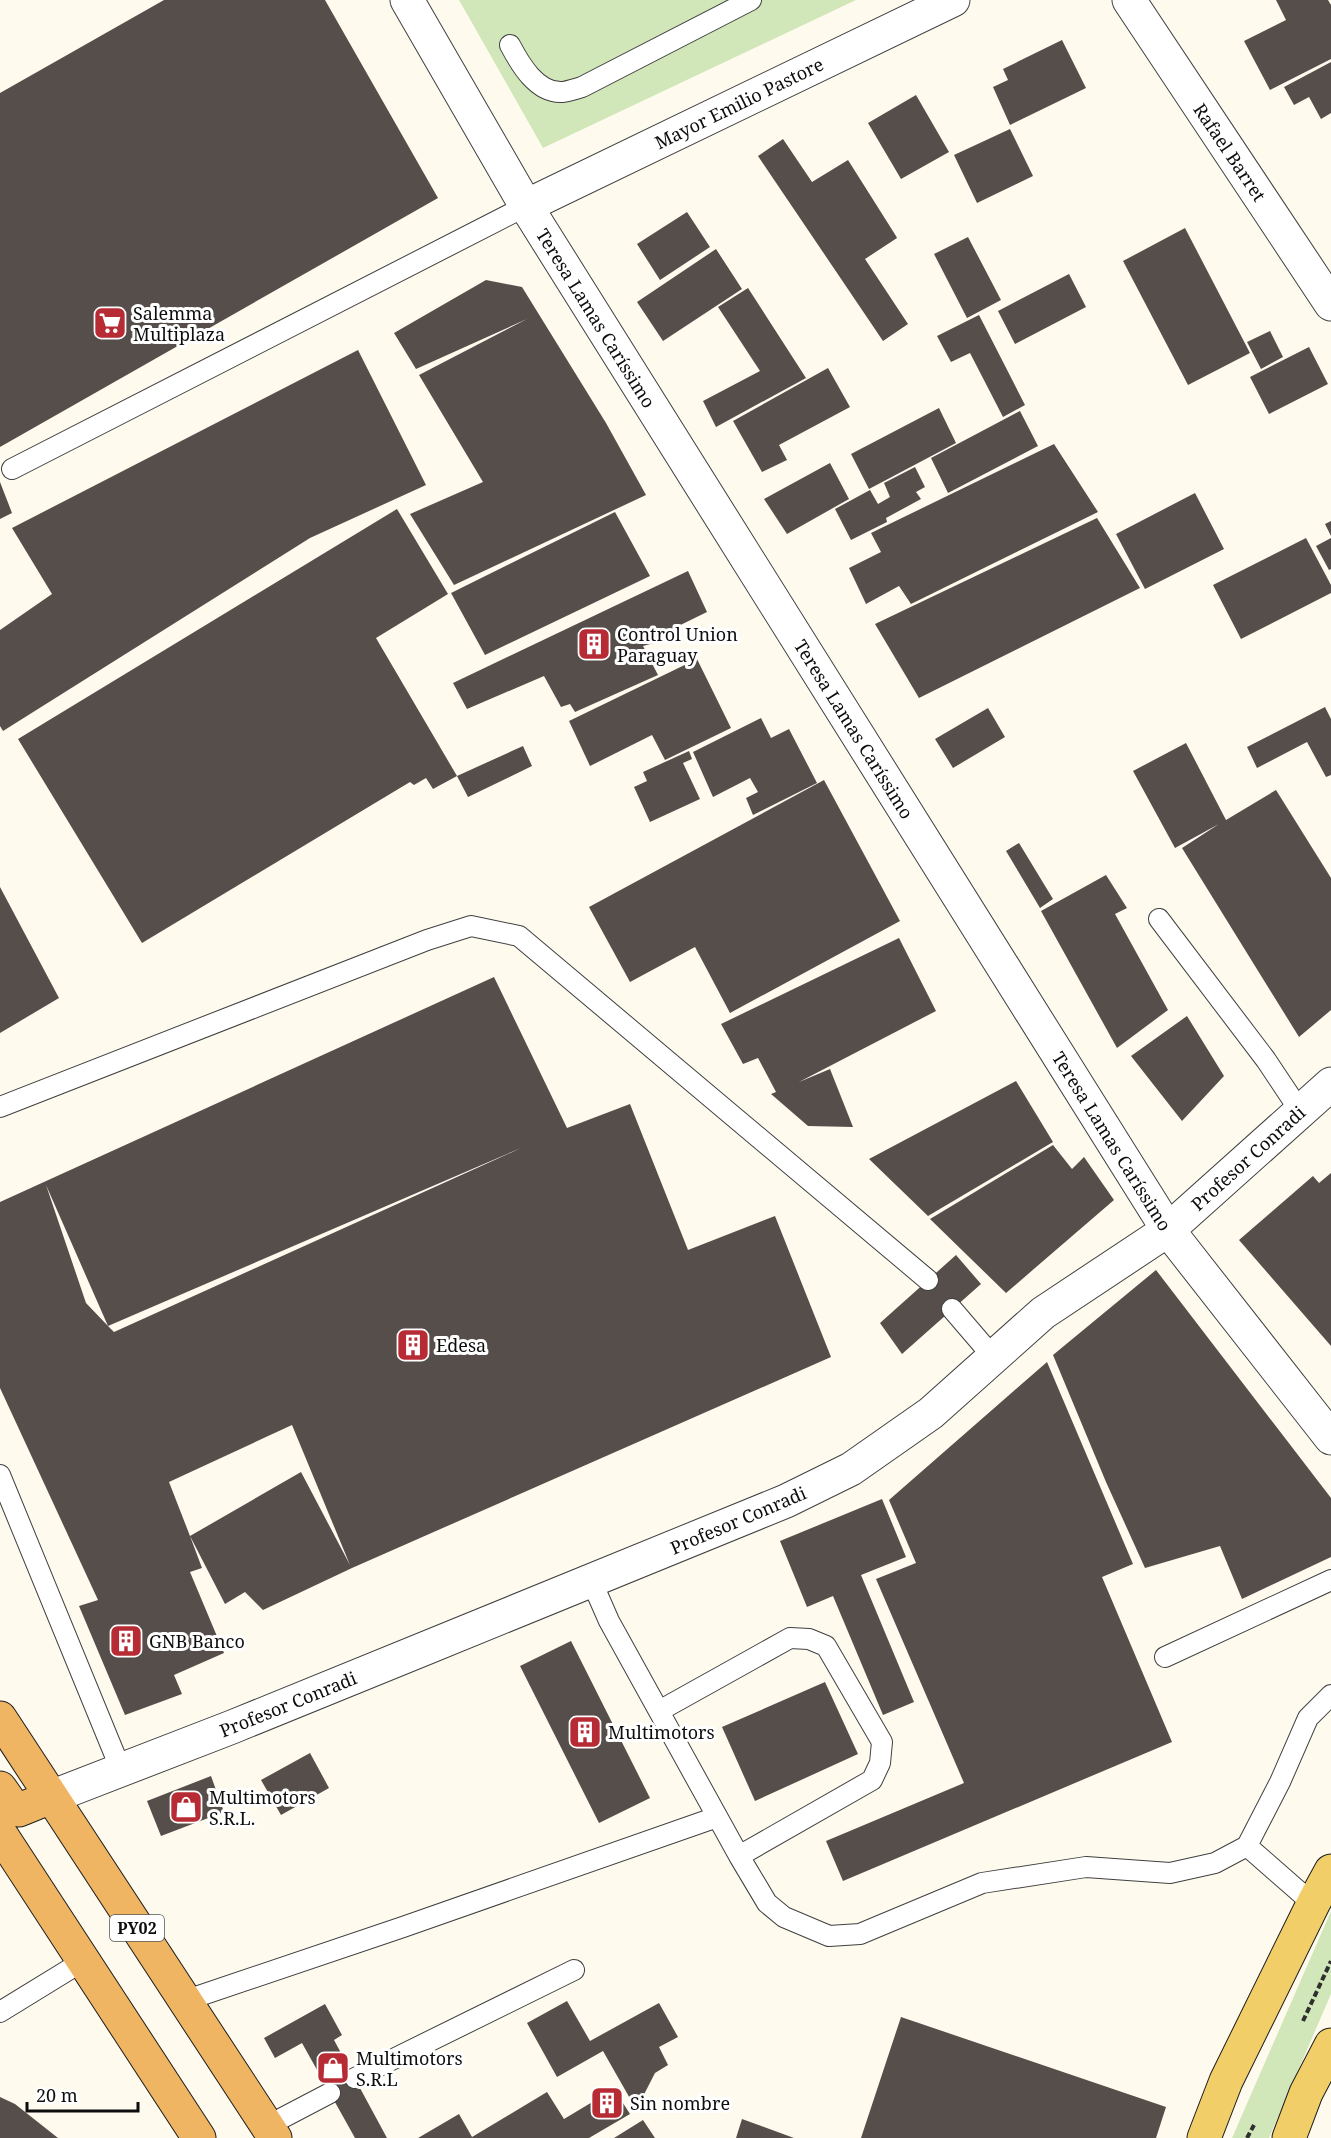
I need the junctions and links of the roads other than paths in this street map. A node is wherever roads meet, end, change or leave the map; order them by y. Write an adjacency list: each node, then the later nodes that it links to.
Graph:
1 (407, 0): 6 (street, Teresa Lamas Caríssimo)
2 (751, 0): 5 (lane)
3 (953, 0): 6 (street, Mayor Emilio Pastore)
4 (1129, 0): 7 (street, Rafael Barret)
5 (510, 45)
6 (526, 206): 8 (lane); 13 (street, Teresa Lamas Caríssimo)
7 (1331, 304)
8 (12, 469)
9 (1159, 919): 12 (lane)
10 (1331, 1084): 12 (street, Profesor Conradi)
11 (0, 1107): 14 (lane)
12 (1300, 1111): 13 (street, Profesor Conradi)
13 (1168, 1230): 16 (street, Profesor Conradi); 17 (street, Teresa Lamas Caríssimo)
14 (927, 1280)
15 (952, 1309): 16 (lane)
16 (994, 1358): 19 (street, Profesor Conradi)
17 (1331, 1438)
18 (0, 1475): 25 (lane)
19 (591, 1580): 23 (lane); 25 (street, Profesor Conradi)
20 (1331, 1580): 21 (lane)
21 (1165, 1657)
22 (1331, 1695): 30 (lane)
23 (659, 1711): 28 (lane); 31 (lane)
24 (0, 1718): 27 (highway, PY02)
25 (121, 1770): 27 (street, Profesor Conradi)
26 (0, 1788): 27 (highway)
27 (51, 1797): 36 (highway, PY02)
28 (717, 1817): 31 (lane); 36 (lane)
29 (0, 1833): 34 (highway)
30 (1246, 1846): 31 (lane); 33 (lane)
31 (739, 1856)
32 (1331, 1871): 33 (main road)
33 (1314, 1902): 43 (main road)
34 (83, 1961): 37 (lane); 42 (highway)
35 (574, 1970): 39 (lane)
36 (184, 2001): 41 (highway, PY02)
37 (0, 2012)
38 (1331, 2045): 44 (main road)
39 (355, 2078)
40 (330, 2093): 41 (lane)
41 (271, 2132)
42 (199, 2138)
43 (1204, 2138)
44 (1289, 2138)

